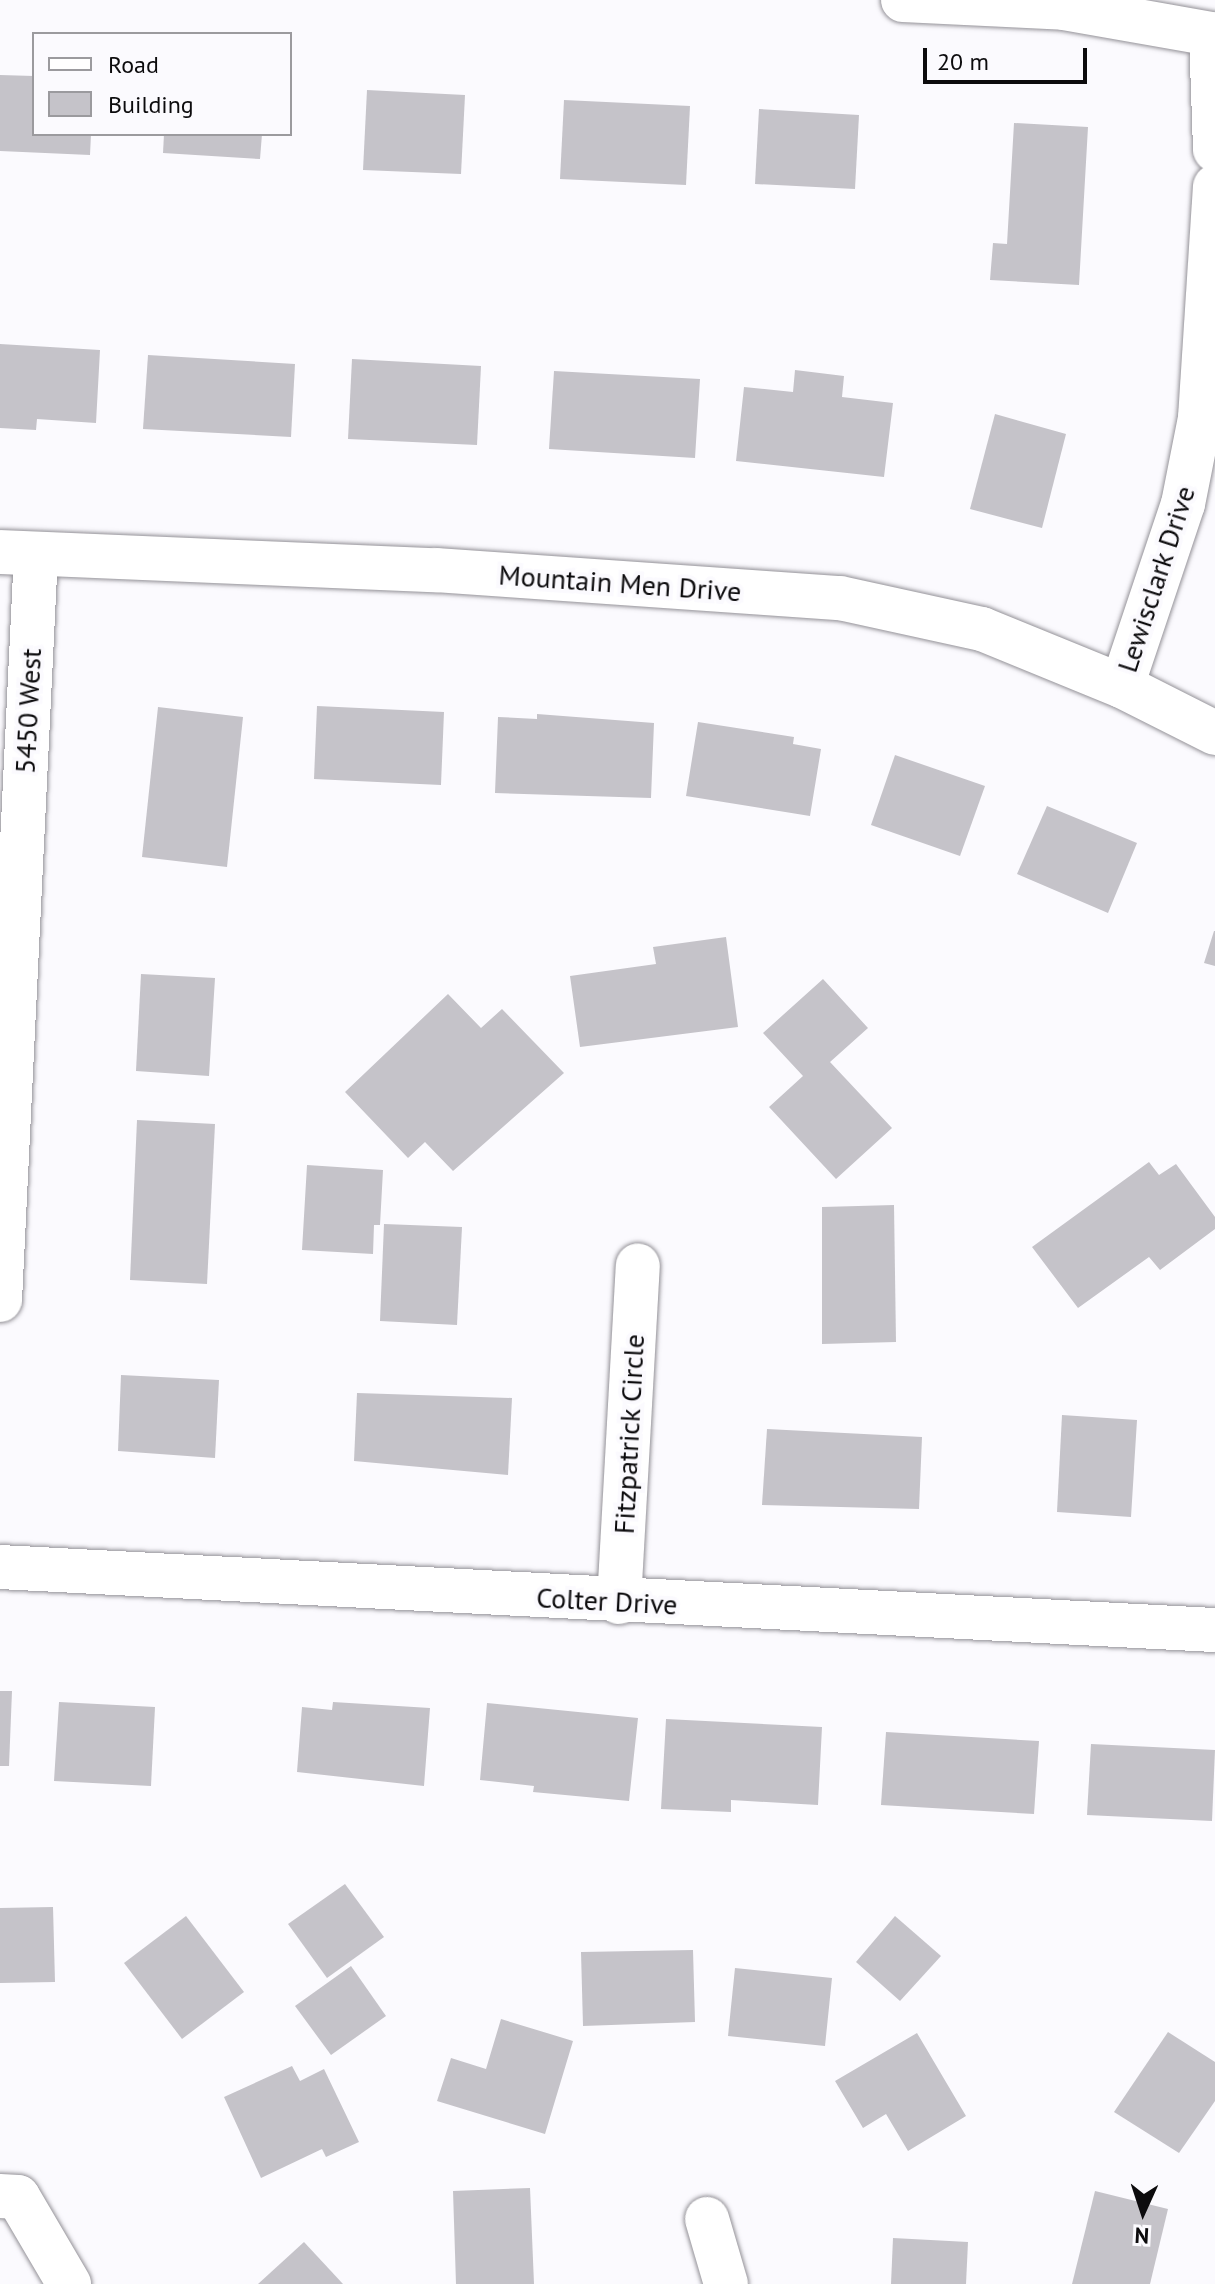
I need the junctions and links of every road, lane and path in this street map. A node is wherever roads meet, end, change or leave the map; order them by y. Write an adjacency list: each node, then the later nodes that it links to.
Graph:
1 (903, 0): 2 (street)
2 (1215, 150)
3 (1215, 186): 5 (street, Lewisclark Drive)
4 (18, 553): 5 (street, Mountain Men Drive); 8 (street, 5450 West)
5 (1122, 686): 6 (street, Mountain Men Drive)
6 (1215, 733)
7 (638, 1266): 10 (street, Fitzpatrick Circle)
8 (0, 1300)
9 (0, 1567): 10 (street, Colter Drive)
10 (619, 1602): 11 (street, Colter Drive)
11 (1215, 1630)
12 (0, 2196): 14 (street)
13 (707, 2219): 15 (street)
14 (69, 2284)
15 (726, 2284)

